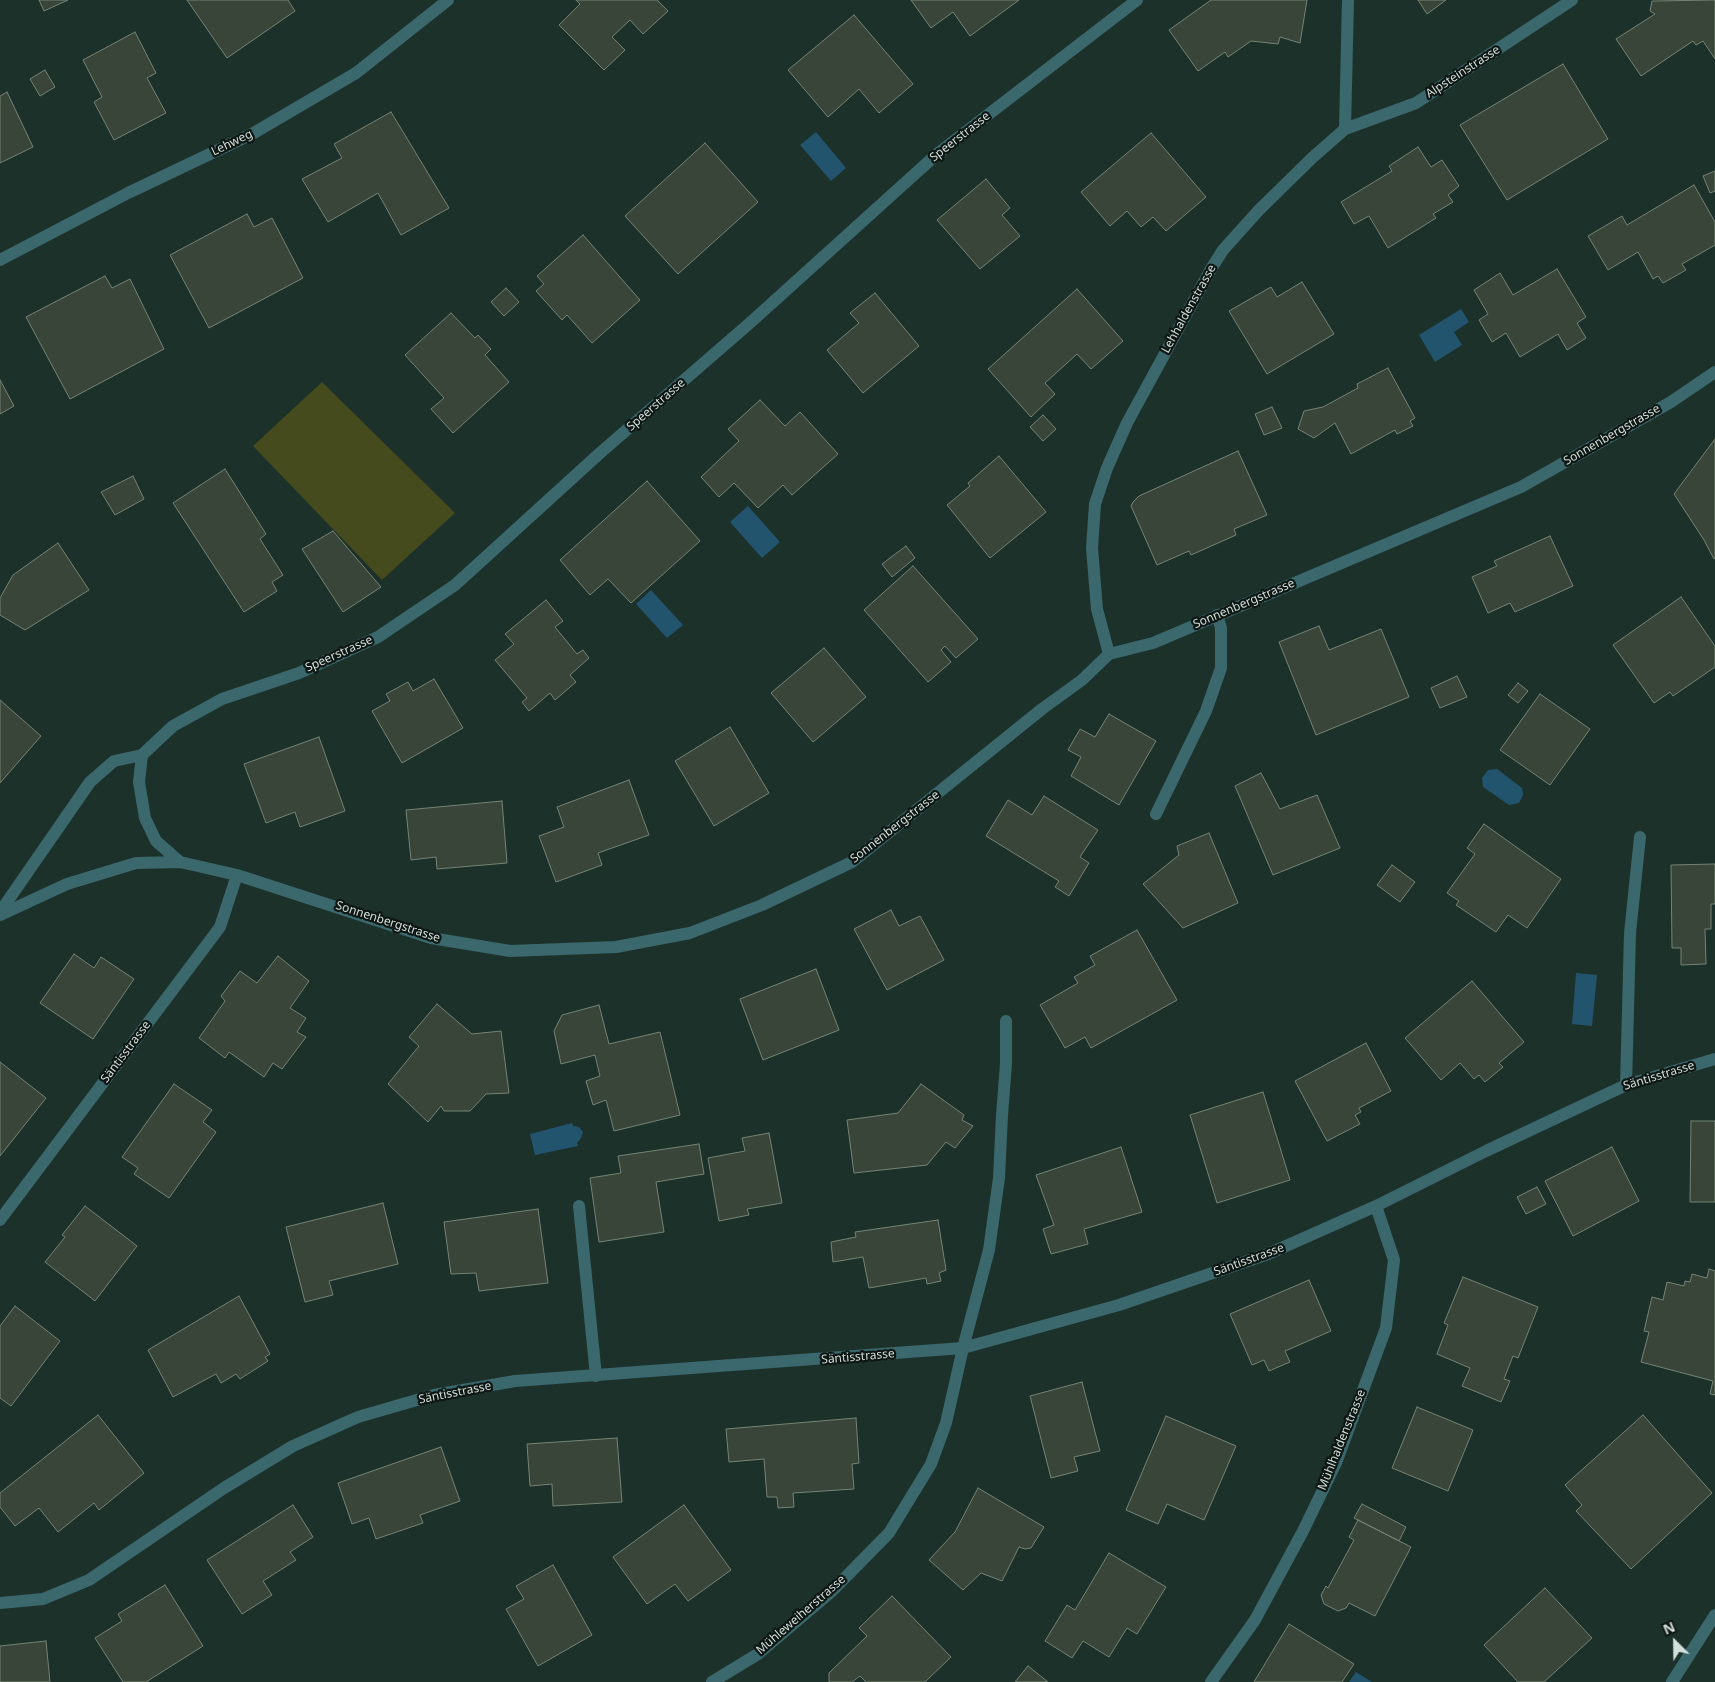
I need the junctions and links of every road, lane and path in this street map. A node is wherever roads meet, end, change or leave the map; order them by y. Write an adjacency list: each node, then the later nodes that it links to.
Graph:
1 (448, 0): 6 (street, Lehweg)
2 (1137, 0): 10 (street, Speerstrasse)
3 (1348, 0): 5 (street)
4 (1572, 0): 5 (street, Alpsteinstrasse)
5 (1345, 129): 9 (street, Lehhaldenstrasse)
6 (0, 260)
7 (1715, 372): 8 (street, Sonnenbergstrasse)
8 (1217, 615): 9 (street, Sonnenbergstrasse); 11 (street)
9 (1109, 654): 14 (street, Sonnenbergstrasse)
10 (142, 754): 13 (street); 15 (street, Speerstrasse)
11 (1156, 814)
12 (1640, 837): 18 (street)
13 (180, 862): 14 (street, Sonnenbergstrasse); 15 (street, Sonnenbergstrasse)
14 (237, 875): 21 (street, Säntisstrasse)
15 (0, 913)
16 (1006, 1020): 22 (street, Mühleweiherstrasse)
17 (1715, 1059): 18 (street, Säntisstrasse)
18 (1626, 1085): 20 (street, Säntisstrasse)
19 (578, 1206): 23 (street)
20 (1376, 1206): 22 (street, Säntisstrasse); 27 (street, Mühlhaldenstrasse)
21 (0, 1220)
22 (963, 1348): 23 (street, Säntisstrasse); 26 (street, Mühleweiherstrasse)
23 (596, 1376): 24 (street, Säntisstrasse)
24 (0, 1603)
25 (1715, 1615): 28 (street)
26 (712, 1682)
27 (1211, 1682)
28 (1672, 1682)

